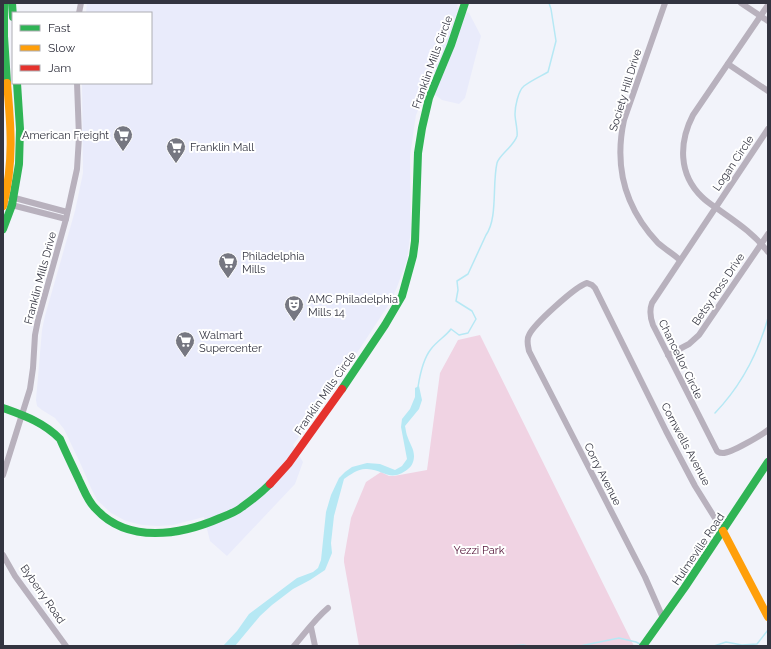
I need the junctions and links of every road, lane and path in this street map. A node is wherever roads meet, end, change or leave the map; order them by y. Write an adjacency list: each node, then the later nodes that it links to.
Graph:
1 (4, 3): 13 (street)
2 (465, 3): 25 (street, Franklin Mills Circle)
3 (665, 3): 21 (street, Society Hill Drive)
4 (741, 3): 6 (street)
5 (768, 5): 6 (street)
6 (760, 16): 7 (street); 8 (street)
7 (768, 21)
8 (728, 64): 11 (street); 14 (street)
9 (17, 84): 13 (street)
10 (77, 84): 15 (street, Franklin Mills Drive)
11 (768, 91)
12 (768, 129): 14 (street, Logan Circle)
13 (8, 201): 15 (street); 16 (street); 17 (street)
14 (715, 208): 19 (street); 21 (street, Chancellor Circle)
15 (67, 212): 16 (street, Franklin Mills Drive)
16 (66, 219): 25 (street, Franklin Mills Drive)
17 (3, 229)
18 (768, 234): 19 (street, Betsy Ross Drive)
19 (762, 243): 20 (street); 23 (street, Betsy Ross Drive)
20 (768, 252)
21 (680, 260): 23 (street, Chancellor Circle)
22 (587, 283): 29 (street, Cornwells Avenue); 33 (street, Corry Avenue)
23 (668, 355): 26 (street, Chancellor Circle)
24 (3, 408): 25 (street)
25 (22, 414): 28 (street, Franklin Mills Drive)
26 (768, 430)
27 (768, 462): 29 (street, Hulmeville Road)
28 (3, 475)
29 (723, 531): 32 (street, Cornwells Avenue); 33 (street, Hulmeville Road)
30 (3, 555): 35 (street, Byberry Road)
31 (328, 608): 34 (street)
32 (768, 617)
33 (663, 618): 38 (street, Hulmeville Road)
34 (310, 627): 36 (street); 37 (street)
35 (66, 646)
36 (294, 646)
37 (315, 646)
38 (643, 646)

